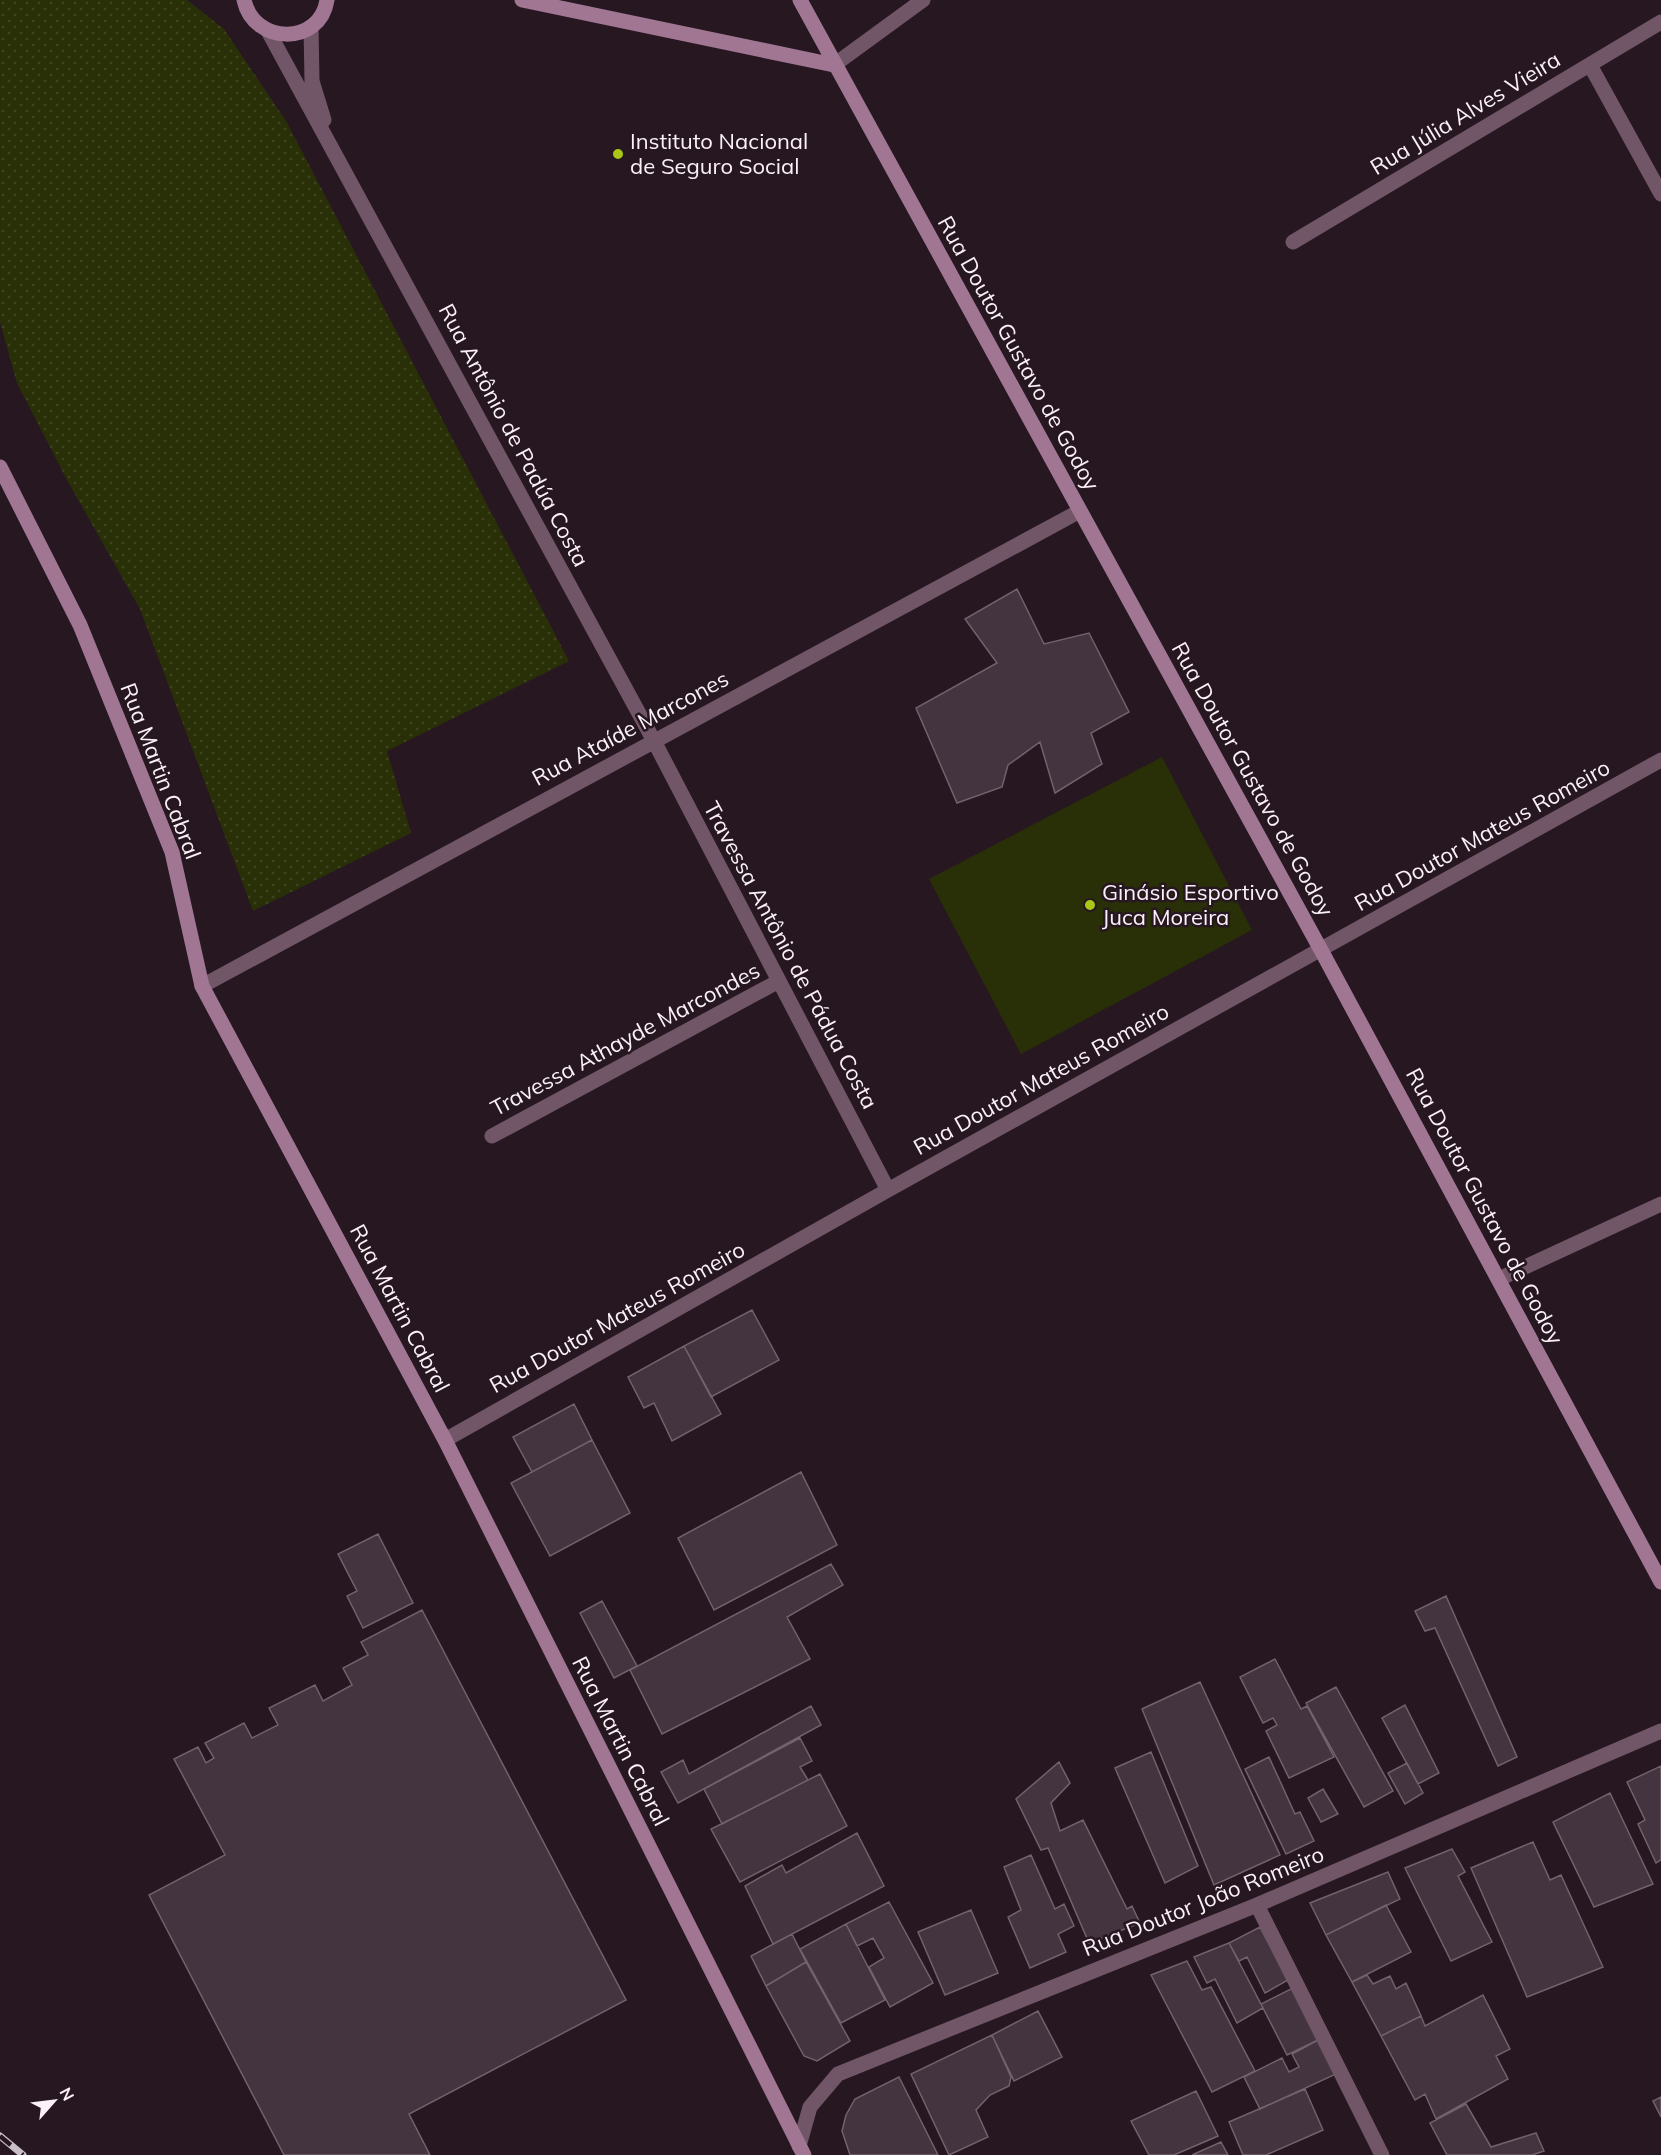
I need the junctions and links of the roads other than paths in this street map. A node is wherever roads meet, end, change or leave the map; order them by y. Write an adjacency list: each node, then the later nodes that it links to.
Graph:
1 (522, 0): 9 (main road)
2 (800, 0): 9 (main road, Rua Doutor Gustavo de Godoy)
3 (922, 0): 9 (street)
4 (243, 1): 8 (main road)
5 (331, 1): 7 (main road)
6 (1661, 22): 10 (street, Rua Júlia Alves Vieira)
7 (311, 27): 8 (main road); 11 (street, Rua Antônio de Padúa Costa)
8 (268, 31): 11 (street, Rua Antônio de Padúa Costa)
9 (834, 65): 15 (main road, Rua Doutor Gustavo de Godoy)
10 (1590, 65): 12 (street); 13 (street, Rua Júlia Alves Vieira)
11 (334, 151): 16 (street, Rua Antônio de Padúa Costa)
12 (1661, 194)
13 (1293, 242)
14 (0, 466): 20 (main road, Rua Martin Cabral)
15 (1080, 511): 16 (street, Rua Ataíde Marcones); 18 (main road, Rua Doutor Gustavo de Godoy)
16 (654, 741): 19 (street, Travessa Antônio de Pádua Costa); 20 (street, Rua Ataíde Marcones)
17 (1661, 760): 18 (street, Rua Doutor Mateus Romeiro)
18 (1321, 950): 22 (street, Rua Doutor Mateus Romeiro); 24 (main road, Rua Doutor Gustavo de Godoy)
19 (779, 981): 21 (street, Travessa Athayde Marcondes); 22 (street, Travessa Antônio de Pádua Costa)
20 (201, 986): 25 (main road, Rua Martin Cabral)
21 (492, 1136)
22 (888, 1190): 25 (street, Rua Doutor Mateus Romeiro)
23 (1661, 1204): 24 (street)
24 (1499, 1279): 26 (main road, Rua Doutor Gustavo de Godoy)
25 (445, 1440): 29 (main road, Rua Martin Cabral)
26 (1661, 1582)
27 (1661, 1731): 28 (street, Rua Doutor João Romeiro)
28 (1257, 1905): 29 (street, Rua Doutor João Romeiro); 30 (street)
29 (801, 2151)
30 (1382, 2155)

